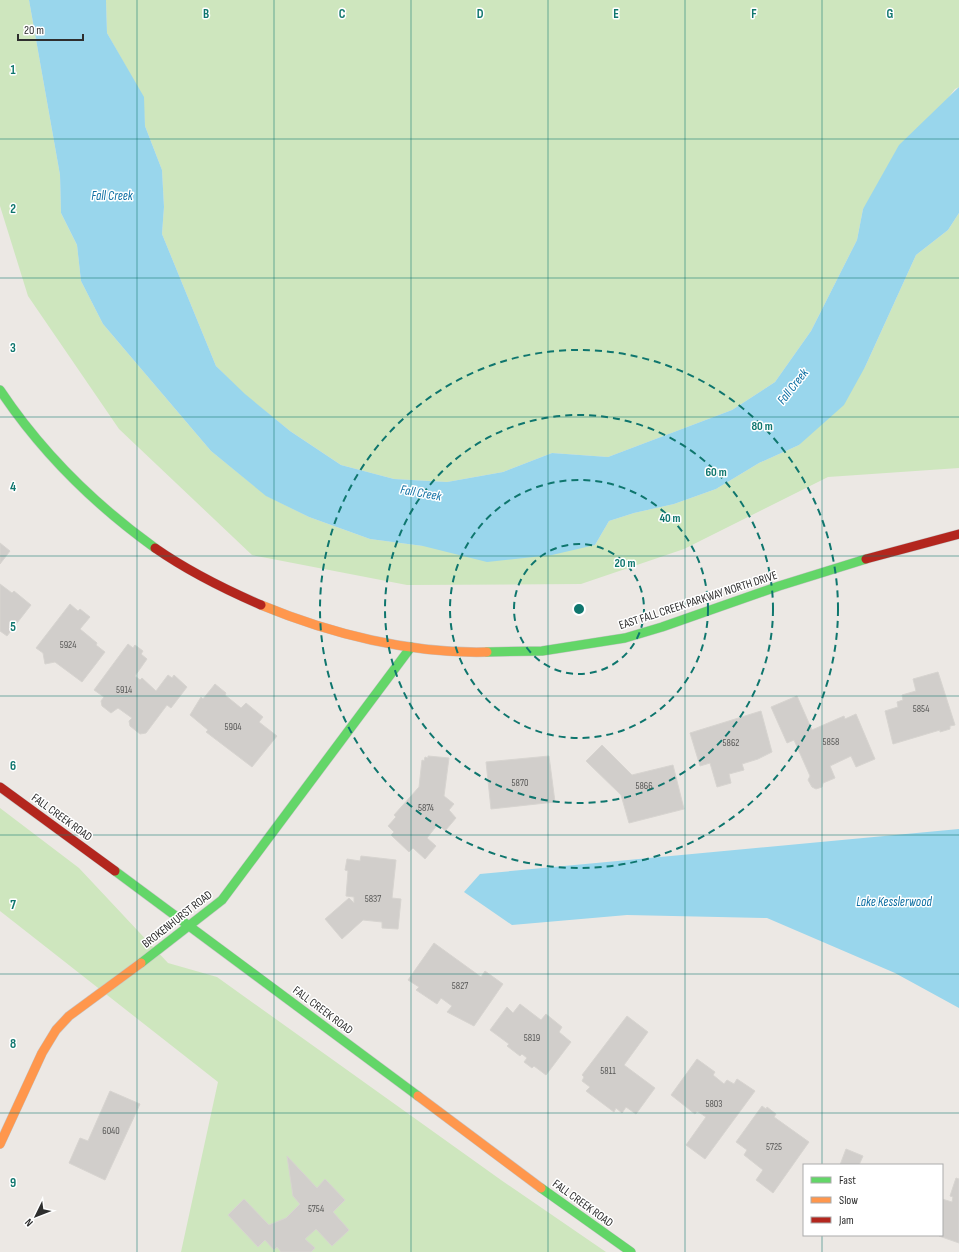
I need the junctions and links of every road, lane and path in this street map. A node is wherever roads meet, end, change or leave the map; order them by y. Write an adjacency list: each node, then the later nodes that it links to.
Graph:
1 (0, 390): 3 (street, EAST FALL CREEK PARKWAY NORTH DRIVE)
2 (959, 534): 3 (street, EAST FALL CREEK PARKWAY NORTH DRIVE)
3 (411, 647): 5 (street, BROKENHURST ROAD)
4 (0, 787): 5 (street, FALL CREEK ROAD)
5 (189, 926): 6 (street, BROKENHURST ROAD); 7 (street, FALL CREEK ROAD)
6 (0, 1144)
7 (631, 1252)

